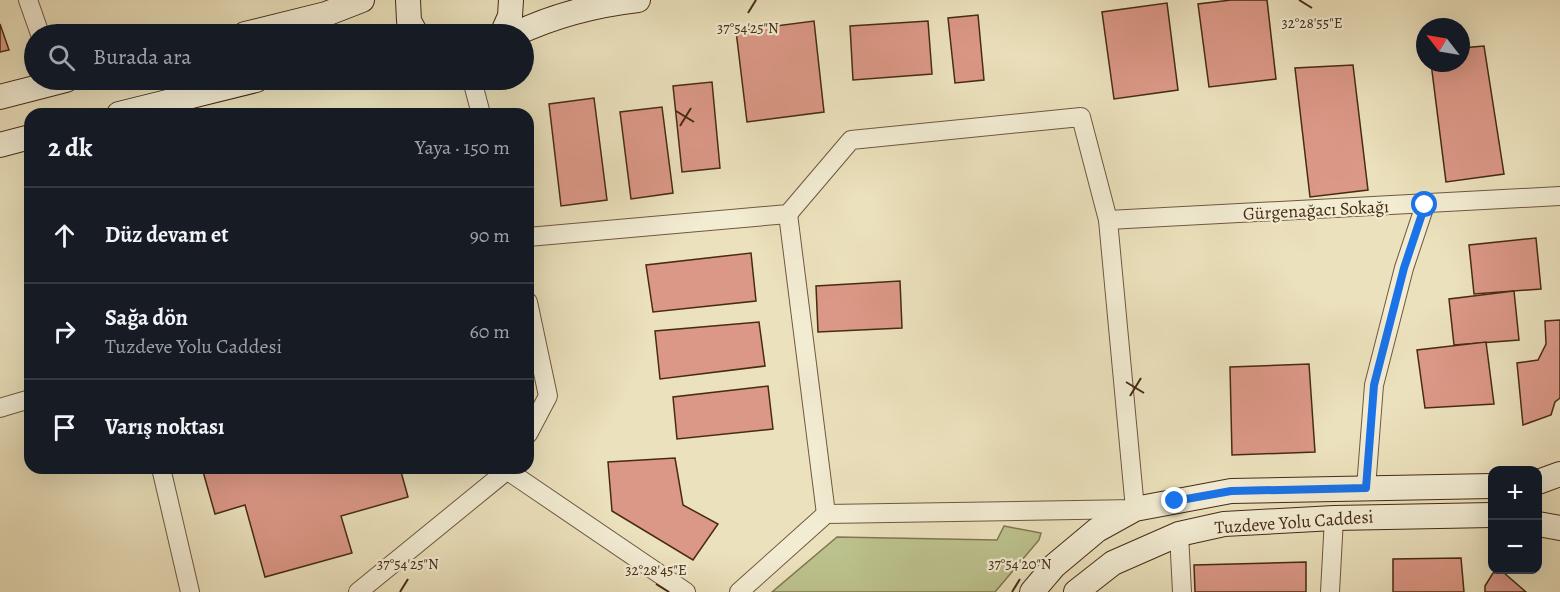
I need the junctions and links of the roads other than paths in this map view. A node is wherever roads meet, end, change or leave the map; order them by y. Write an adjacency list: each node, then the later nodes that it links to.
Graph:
1 (28, 0): 6 (street)
2 (362, 0): 7 (main road)
3 (408, 0): 8 (main road)
4 (511, 0): 9 (main road)
5 (638, 0): 10 (main road)
6 (36, 24)
7 (286, 24)
8 (411, 24)
9 (506, 24)
10 (534, 25)
11 (24, 90): 14 (main road)
12 (216, 90): 15 (main road)
13 (475, 90): 16 (street)
14 (0, 97)
15 (143, 108)
16 (479, 108)
17 (24, 139): 18 (main road)
18 (0, 146)
19 (1560, 196): 20 (street, Gürgenağacı Sokağı)
20 (1425, 205): 22 (street, Gürgenağacı Sokağı); 34 (street)
21 (788, 214): 22 (street); 23 (street); 36 (street)
22 (1108, 220): 35 (street)
23 (534, 236)
24 (534, 330): 27 (street)
25 (24, 401): 26 (street)
26 (0, 408)
27 (534, 423)
28 (162, 474): 42 (street)
29 (504, 474): 43 (street)
30 (515, 474): 44 (street)
31 (1560, 474): 32 (main road)
32 (1542, 481)
33 (1488, 486): 34 (main road, Tuzdeve Yolu Caddesi)
34 (1366, 488): 35 (main road, Tuzdeve Yolu Caddesi)
35 (1136, 509): 36 (street); 46 (main road, Tuzdeve Yolu Caddesi)
36 (826, 514): 45 (street)
37 (1488, 515): 38 (main road, Tuzdeve Yolu Caddesi)
38 (1334, 518): 41 (main road, Tuzdeve Yolu Caddesi); 49 (street)
39 (1542, 525): 40 (main road)
40 (1560, 528)
41 (1179, 534): 47 (main road, Tuzdeve Yolu Caddesi); 48 (street)
42 (190, 592)
43 (358, 592)
44 (686, 592)
45 (739, 592)
46 (1032, 592)
47 (1076, 592)
48 (1182, 592)
49 (1330, 592)

